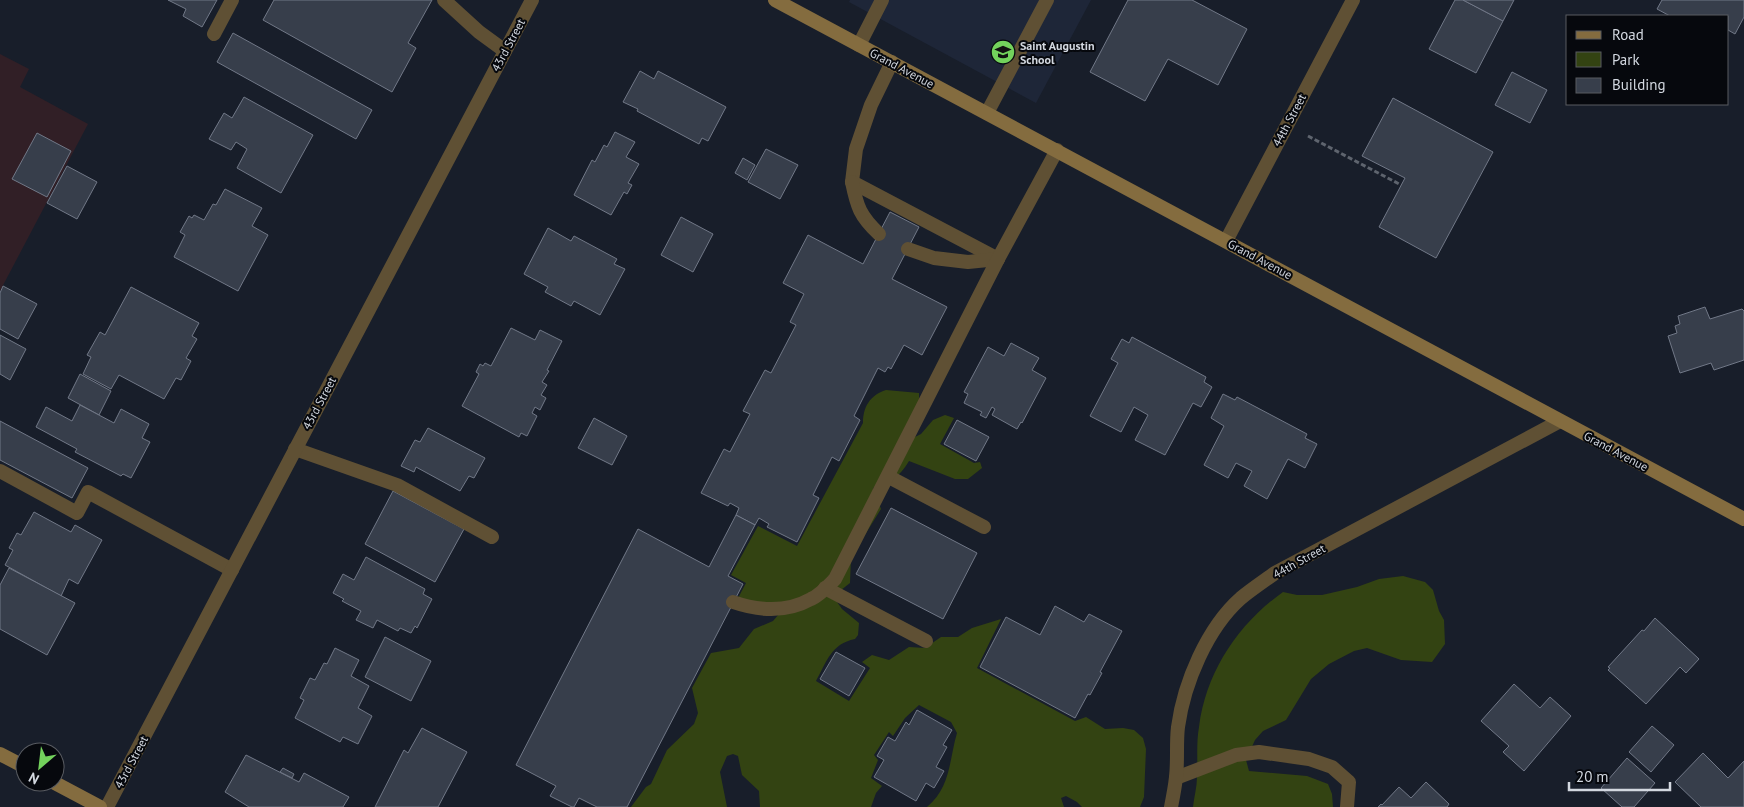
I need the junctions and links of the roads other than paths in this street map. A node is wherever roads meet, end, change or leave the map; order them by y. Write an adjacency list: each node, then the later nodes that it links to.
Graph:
1 (232, 0): 8 (street)
2 (444, 0): 10 (street)
3 (532, 0): 10 (street, 43rd Street)
4 (774, 0): 9 (main road, Grand Avenue)
5 (882, 0): 9 (street)
6 (1047, 0): 12 (street)
7 (1353, 0): 16 (street, 44th Street)
8 (214, 34)
9 (859, 45): 11 (main road, Grand Avenue)
10 (505, 51): 20 (street, 43rd Street)
11 (892, 62): 12 (main road, Grand Avenue); 14 (street)
12 (987, 113): 13 (main road, Grand Avenue)
13 (1057, 150): 16 (main road, Grand Avenue); 18 (street)
14 (852, 182): 15 (street); 18 (street)
15 (879, 234)
16 (1226, 241): 19 (main road, Grand Avenue)
17 (908, 248): 18 (street)
18 (998, 259): 22 (street)
19 (1560, 422): 23 (main road, Grand Avenue); 32 (street, 44th Street)
20 (295, 449): 25 (street); 26 (street, 43rd Street)
21 (0, 471): 26 (street)
22 (888, 477): 24 (street); 27 (street)
23 (1744, 519)
24 (984, 527)
25 (492, 537)
26 (232, 570): 35 (street, 43rd Street)
27 (825, 588): 28 (street); 29 (street)
28 (733, 602)
29 (926, 642)
30 (0, 754): 31 (main road)
31 (15, 762)
32 (1176, 778): 36 (street, 44th Street); 37 (street)
33 (65, 788): 34 (main road)
34 (100, 807)
35 (107, 807)
36 (1171, 807)
37 (1347, 807)

